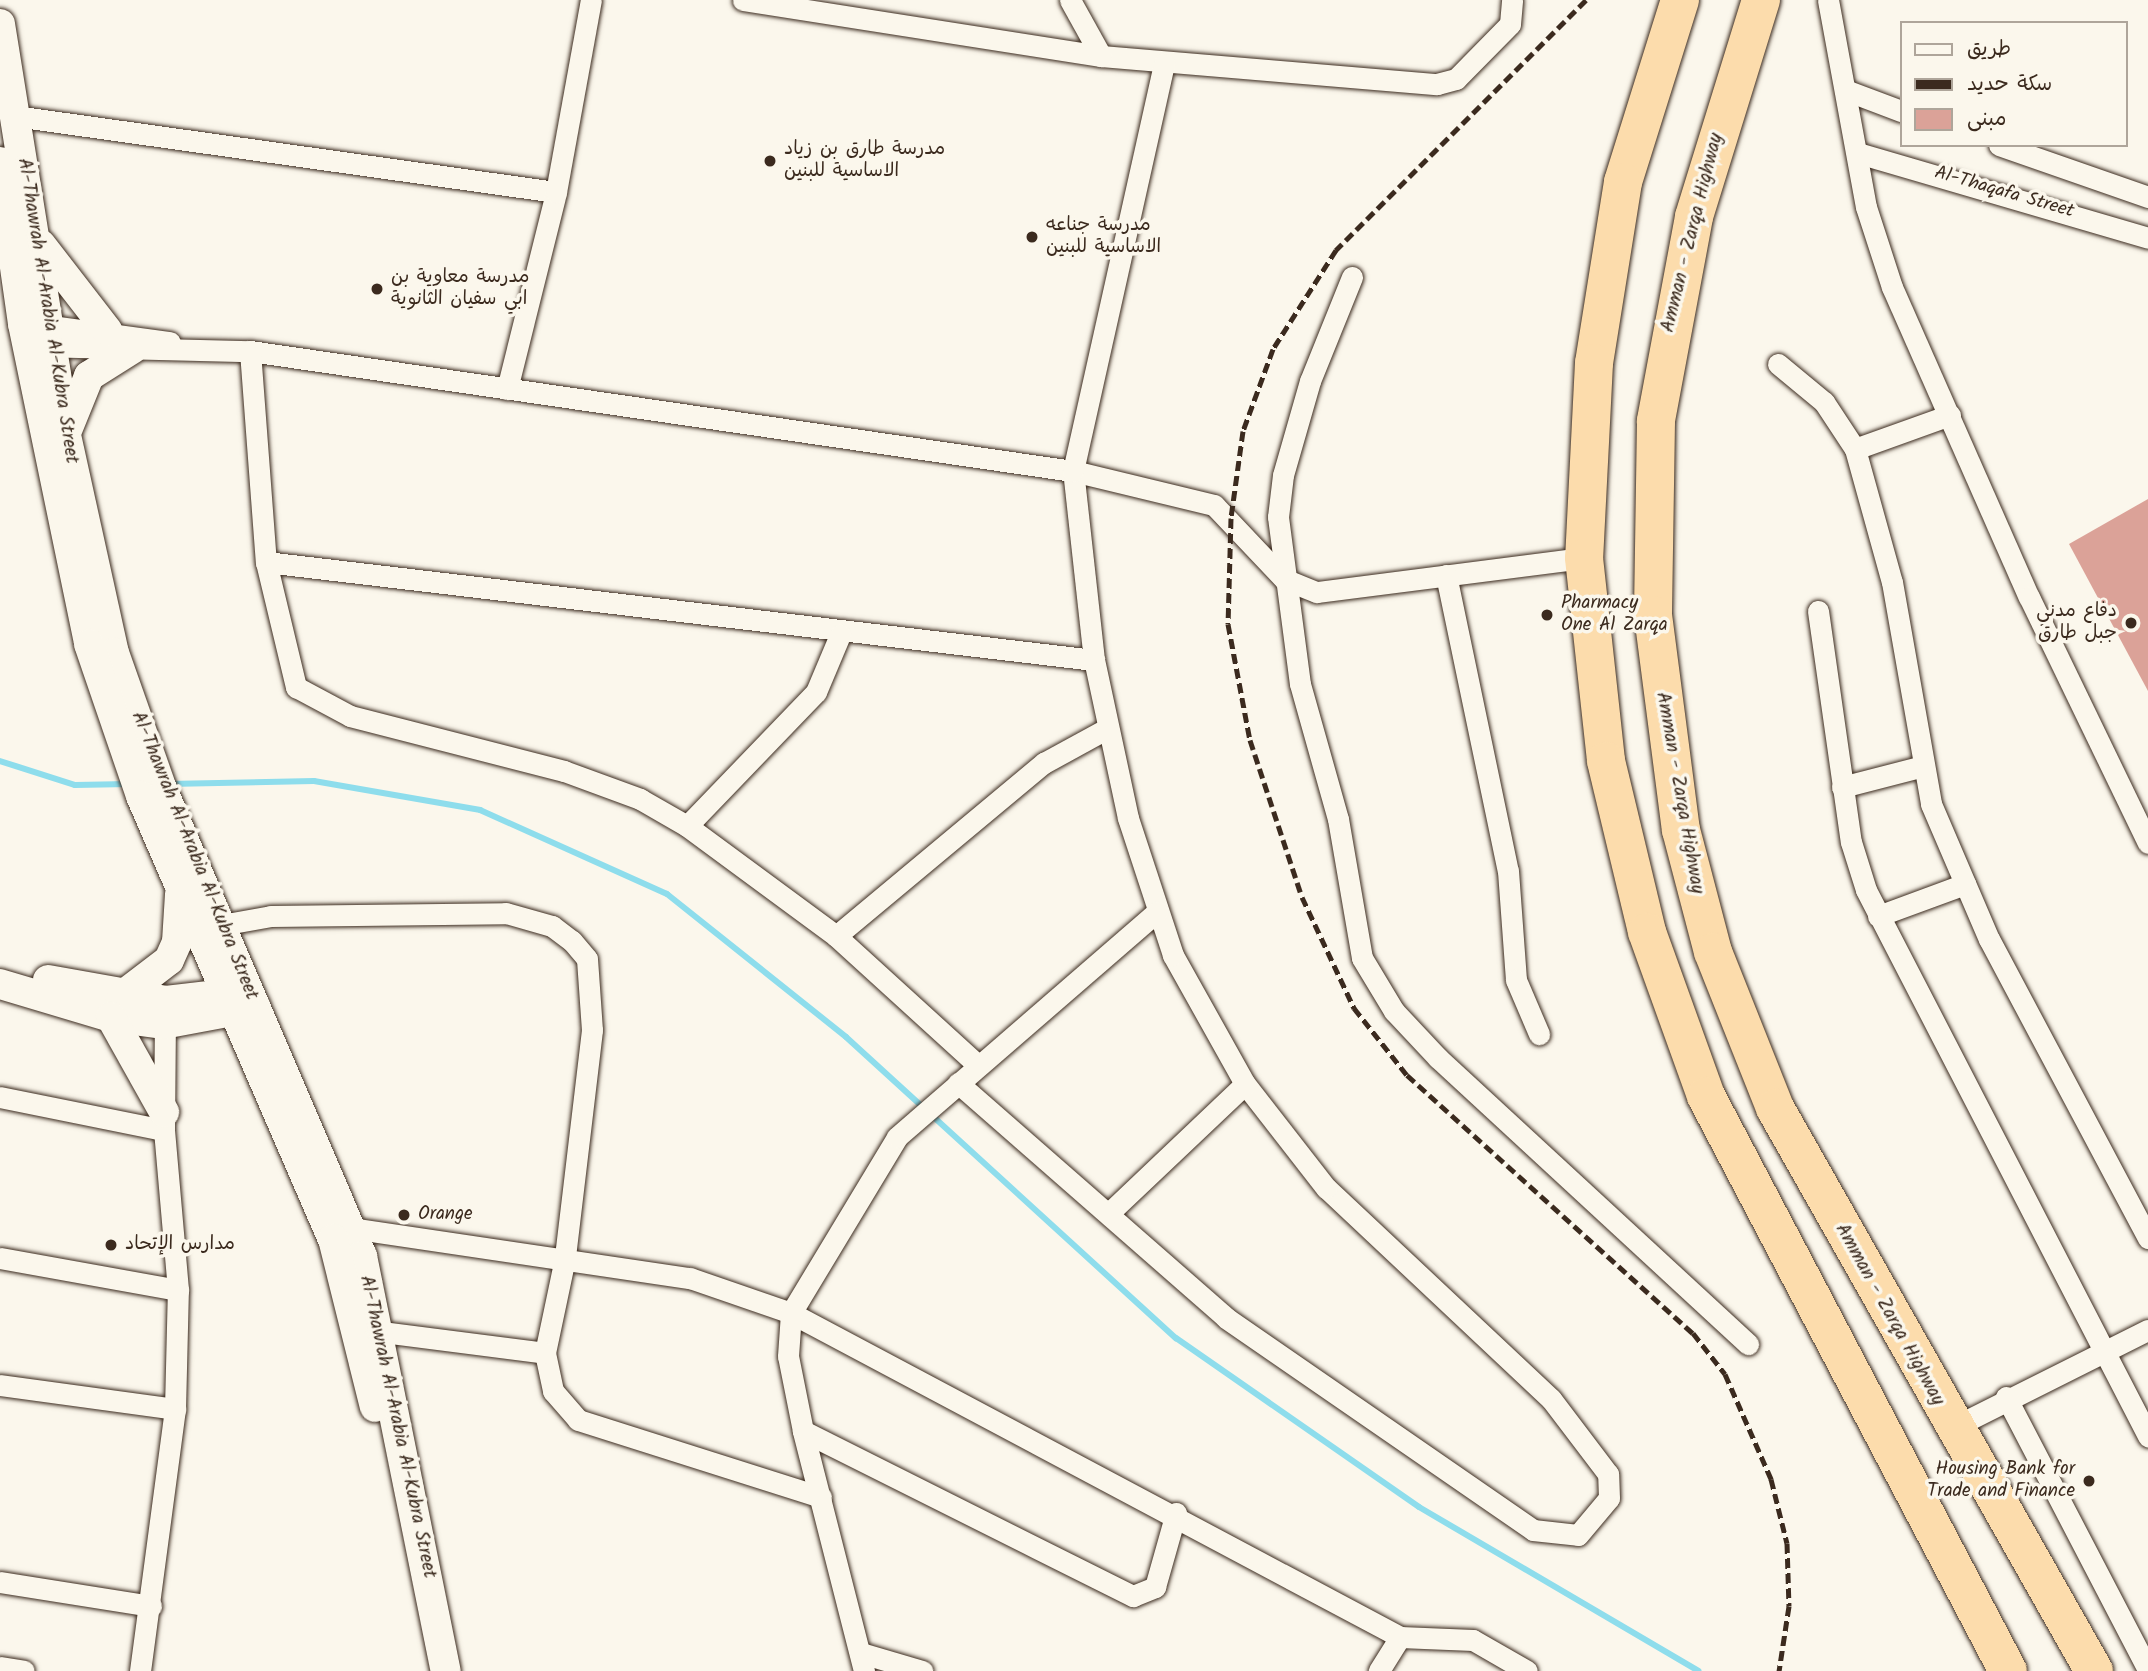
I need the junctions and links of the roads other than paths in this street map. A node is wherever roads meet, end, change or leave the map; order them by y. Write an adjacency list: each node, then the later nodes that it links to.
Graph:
1 (591, 0): 17 (street)
2 (743, 0): 9 (street)
3 (1070, 0): 9 (street)
4 (1512, 0): 10 (street)
5 (1680, 0): 33 (highway)
6 (1761, 0): 79 (highway, Amman - Zarqa Highway)
7 (1828, 0): 11 (street)
8 (0, 24): 13 (main road, Al-Thawrah Al-Arabia Al-Kubra Street)
9 (1101, 56): 10 (street)
10 (1164, 64): 32 (street)
11 (1848, 92): 12 (street); 15 (street)
12 (1899, 110)
13 (15, 116): 17 (street); 19 (main road, Al-Thawrah Al-Arabia Al-Kubra Street)
14 (2005, 147): 18 (street, Al-Thaqafa Street)
15 (1858, 153): 20 (street, Al-Thaqafa Street); 29 (street)
16 (0, 162): 23 (main road, Al-Thawrah Al-Arabia Al-Kubra Street)
17 (556, 192): 28 (street)
18 (2148, 197)
19 (37, 238): 22 (main road); 23 (main road, Al-Thawrah Al-Arabia Al-Kubra Street)
20 (2148, 238)
21 (1352, 277): 36 (street)
22 (107, 330): 23 (street); 24 (street)
23 (39, 335): 25 (street); 30 (main road, Al-Thawrah Al-Arabia Al-Kubra Street); 41 (main road, Al-Thawrah Al-Arabia Al-Kubra Street)
24 (178, 345): 25 (street); 26 (street)
25 (132, 349): 30 (main road)
26 (250, 351): 28 (street); 34 (street)
27 (1778, 364): 31 (street)
28 (507, 389): 32 (street)
29 (1950, 415): 31 (street); 46 (street)
30 (66, 435): 41 (main road, Al-Thawrah Al-Arabia Al-Kubra Street)
31 (1855, 449): 42 (street)
32 (1073, 471): 36 (street); 39 (street)
33 (1584, 558): 35 (street); 97 (highway)
34 (266, 562): 38 (street); 45 (street)
35 (1446, 575): 36 (street); 58 (street)
36 (1284, 579): 73 (street)
37 (1818, 611): 43 (street)
38 (841, 635): 39 (street); 45 (street)
39 (1094, 660): 40 (street)
40 (1106, 729): 49 (street); 52 (street)
41 (136, 754): 44 (main road, Al-Thawrah Al-Arabia Al-Kubra Street)
42 (1923, 766): 43 (street); 47 (street)
43 (1842, 787): 50 (street)
44 (152, 793): 48 (main road, Al-Thawrah Al-Arabia Al-Kubra Street); 51 (main road, Al-Thawrah Al-Arabia Al-Kubra Street)
45 (687, 826): 52 (street)
46 (2148, 843)
47 (1965, 884): 50 (street); 66 (street)
48 (180, 887): 55 (main road, Al-Thawrah Al-Arabia Al-Kubra Street); 56 (main road)
49 (1157, 912): 59 (street); 61 (street)
50 (1878, 916): 74 (street)
51 (222, 925): 55 (main road, Al-Thawrah Al-Arabia Al-Kubra Street); 68 (street)
52 (836, 936): 59 (street)
53 (0, 969): 56 (main road)
54 (0, 984): 56 (main road)
55 (242, 1001): 57 (main road); 65 (main road, Al-Thawrah Al-Arabia Al-Kubra Street); 92 (main road, Al-Thawrah Al-Arabia Al-Kubra Street)
56 (116, 1007): 57 (main road); 63 (main road)
57 (165, 1013): 63 (street)
58 (1539, 1034)
59 (978, 1065): 60 (street)
60 (958, 1083): 64 (street); 70 (street)
61 (1245, 1084): 64 (street); 64 (street)
62 (0, 1097): 63 (street)
63 (164, 1121): 69 (street)
64 (1109, 1213)
65 (351, 1228): 68 (street); 72 (main road, Al-Thawrah Al-Arabia Al-Kubra Street)
66 (2148, 1238)
67 (0, 1258): 69 (street)
68 (565, 1258): 70 (street); 75 (street)
69 (178, 1290): 78 (street)
70 (791, 1313): 80 (street); 83 (street)
71 (2148, 1330): 74 (street)
72 (382, 1332): 75 (street); 93 (main road, Al-Thawrah Al-Arabia Al-Kubra Street)
73 (1748, 1344)
74 (2105, 1352): 77 (street); 81 (street)
75 (545, 1353): 82 (street)
76 (0, 1385): 78 (street)
77 (2006, 1397): 79 (street); 89 (street)
78 (174, 1409): 85 (street)
79 (1952, 1428): 98 (highway, Amman - Zarqa Highway)
80 (803, 1431): 82 (street); 83 (street)
81 (2148, 1436)
82 (821, 1497): 87 (street)
83 (1176, 1513): 86 (street)
84 (0, 1582): 85 (street)
85 (151, 1606): 91 (street)
86 (1400, 1637): 95 (street); 96 (street)
87 (862, 1662): 94 (street)
88 (0, 1667): 90 (street)
89 (2148, 1670)
90 (24, 1671)
91 (141, 1671)
92 (431, 1671)
93 (446, 1671)
94 (922, 1671)
95 (1379, 1671)
96 (1527, 1671)
97 (2008, 1671)
98 (2094, 1671)

